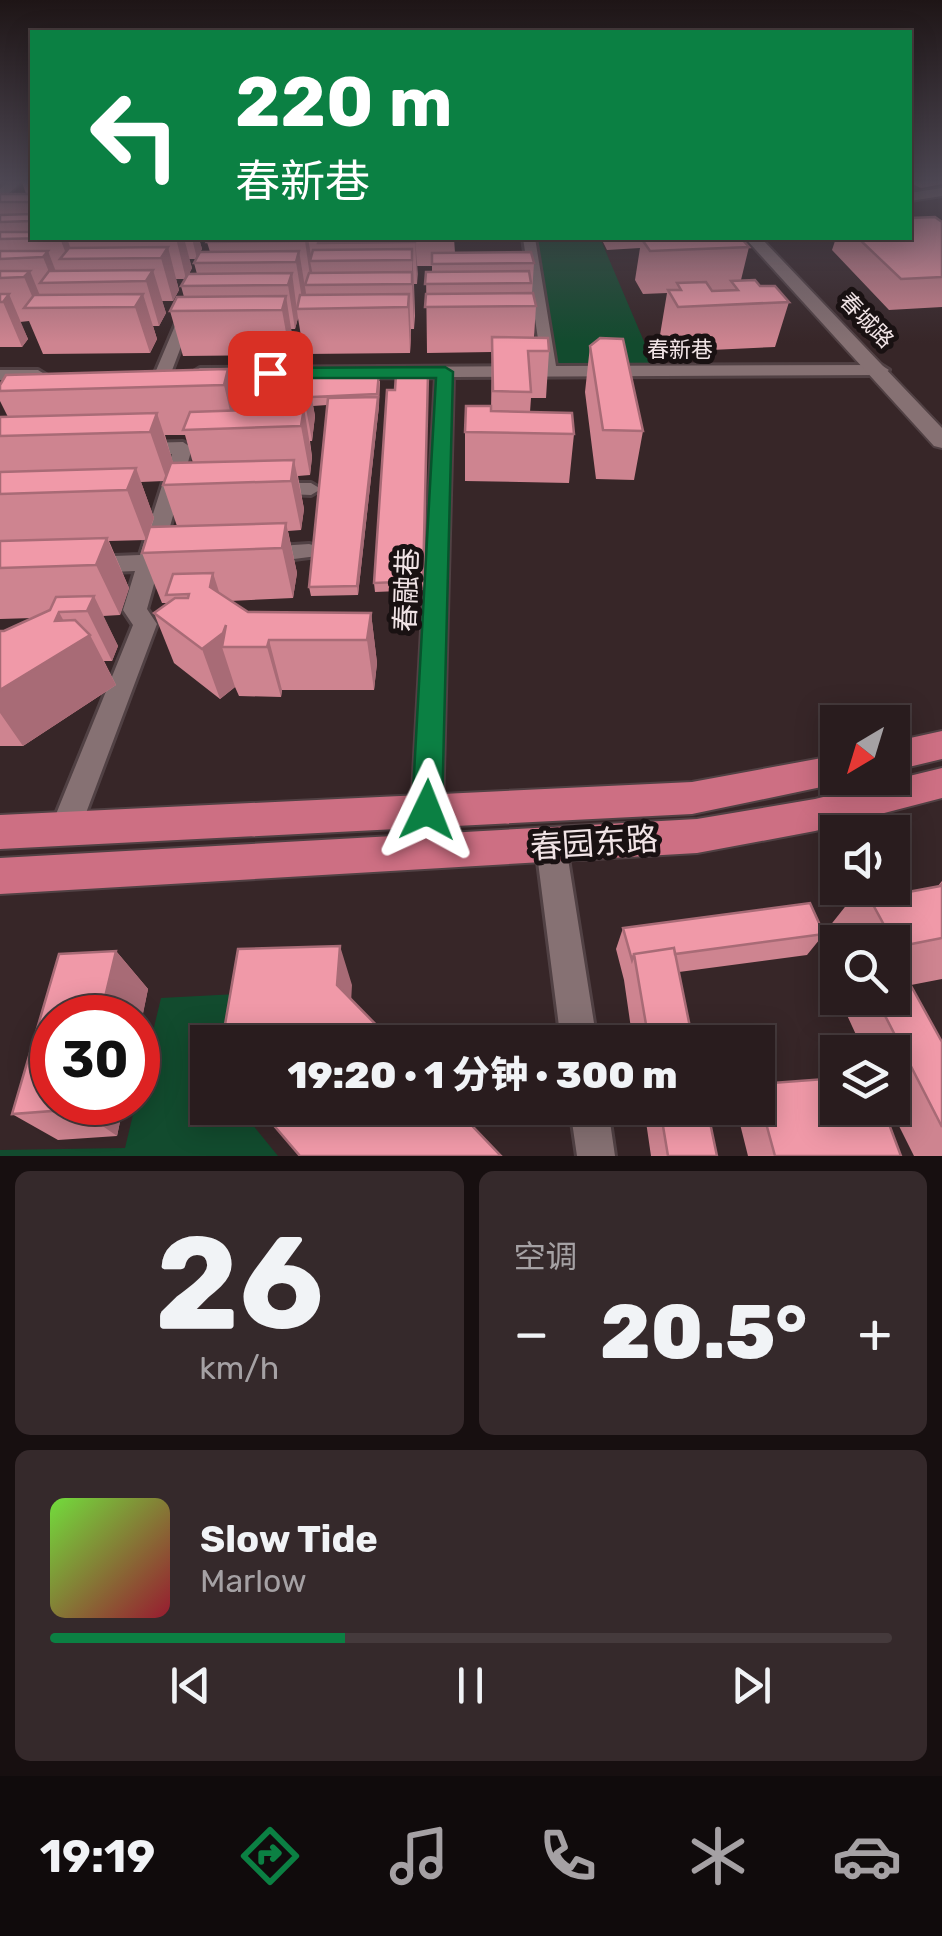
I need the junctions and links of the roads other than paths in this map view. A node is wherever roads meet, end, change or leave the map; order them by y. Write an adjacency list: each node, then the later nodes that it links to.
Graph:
1 (530, 240): 7 (street)
2 (756, 240): 5 (street, 春城路)
3 (770, 240): 14 (street, 春城路)
4 (197, 288): 9 (street)
5 (881, 370): 7 (street, 春新巷); 15 (street, 春城路)
6 (445, 372): 7 (street, 春新巷); 9 (street, 春新巷); 30 (street, 春融巷)
7 (550, 372)
8 (143, 373): 9 (street, 春新巷)
9 (163, 373)
10 (64, 374): 11 (street)
11 (44, 375): 12 (street); 13 (street)
12 (0, 376)
13 (27, 402)
14 (942, 420)
15 (942, 441)
16 (110, 450): 20 (street)
17 (311, 488): 19 (street)
18 (195, 489): 20 (street)
19 (253, 489)
20 (161, 490): 24 (street)
21 (308, 551): 22 (street)
22 (249, 556)
23 (189, 560): 24 (street)
24 (149, 562): 25 (street); 31 (street)
25 (56, 566)
26 (942, 745): 27 (main road)
27 (910, 753)
28 (820, 773): 30 (main road, 春园东路)
29 (942, 782): 33 (main road, 春园东路)
30 (427, 810): 31 (main road, 春园东路)
31 (65, 828): 32 (main road, 春园东路)
32 (0, 832)
33 (551, 846): 34 (main road, 春园东路); 35 (street)
34 (0, 876)
35 (577, 1025)
36 (591, 1125): 37 (street)
37 (596, 1156)

